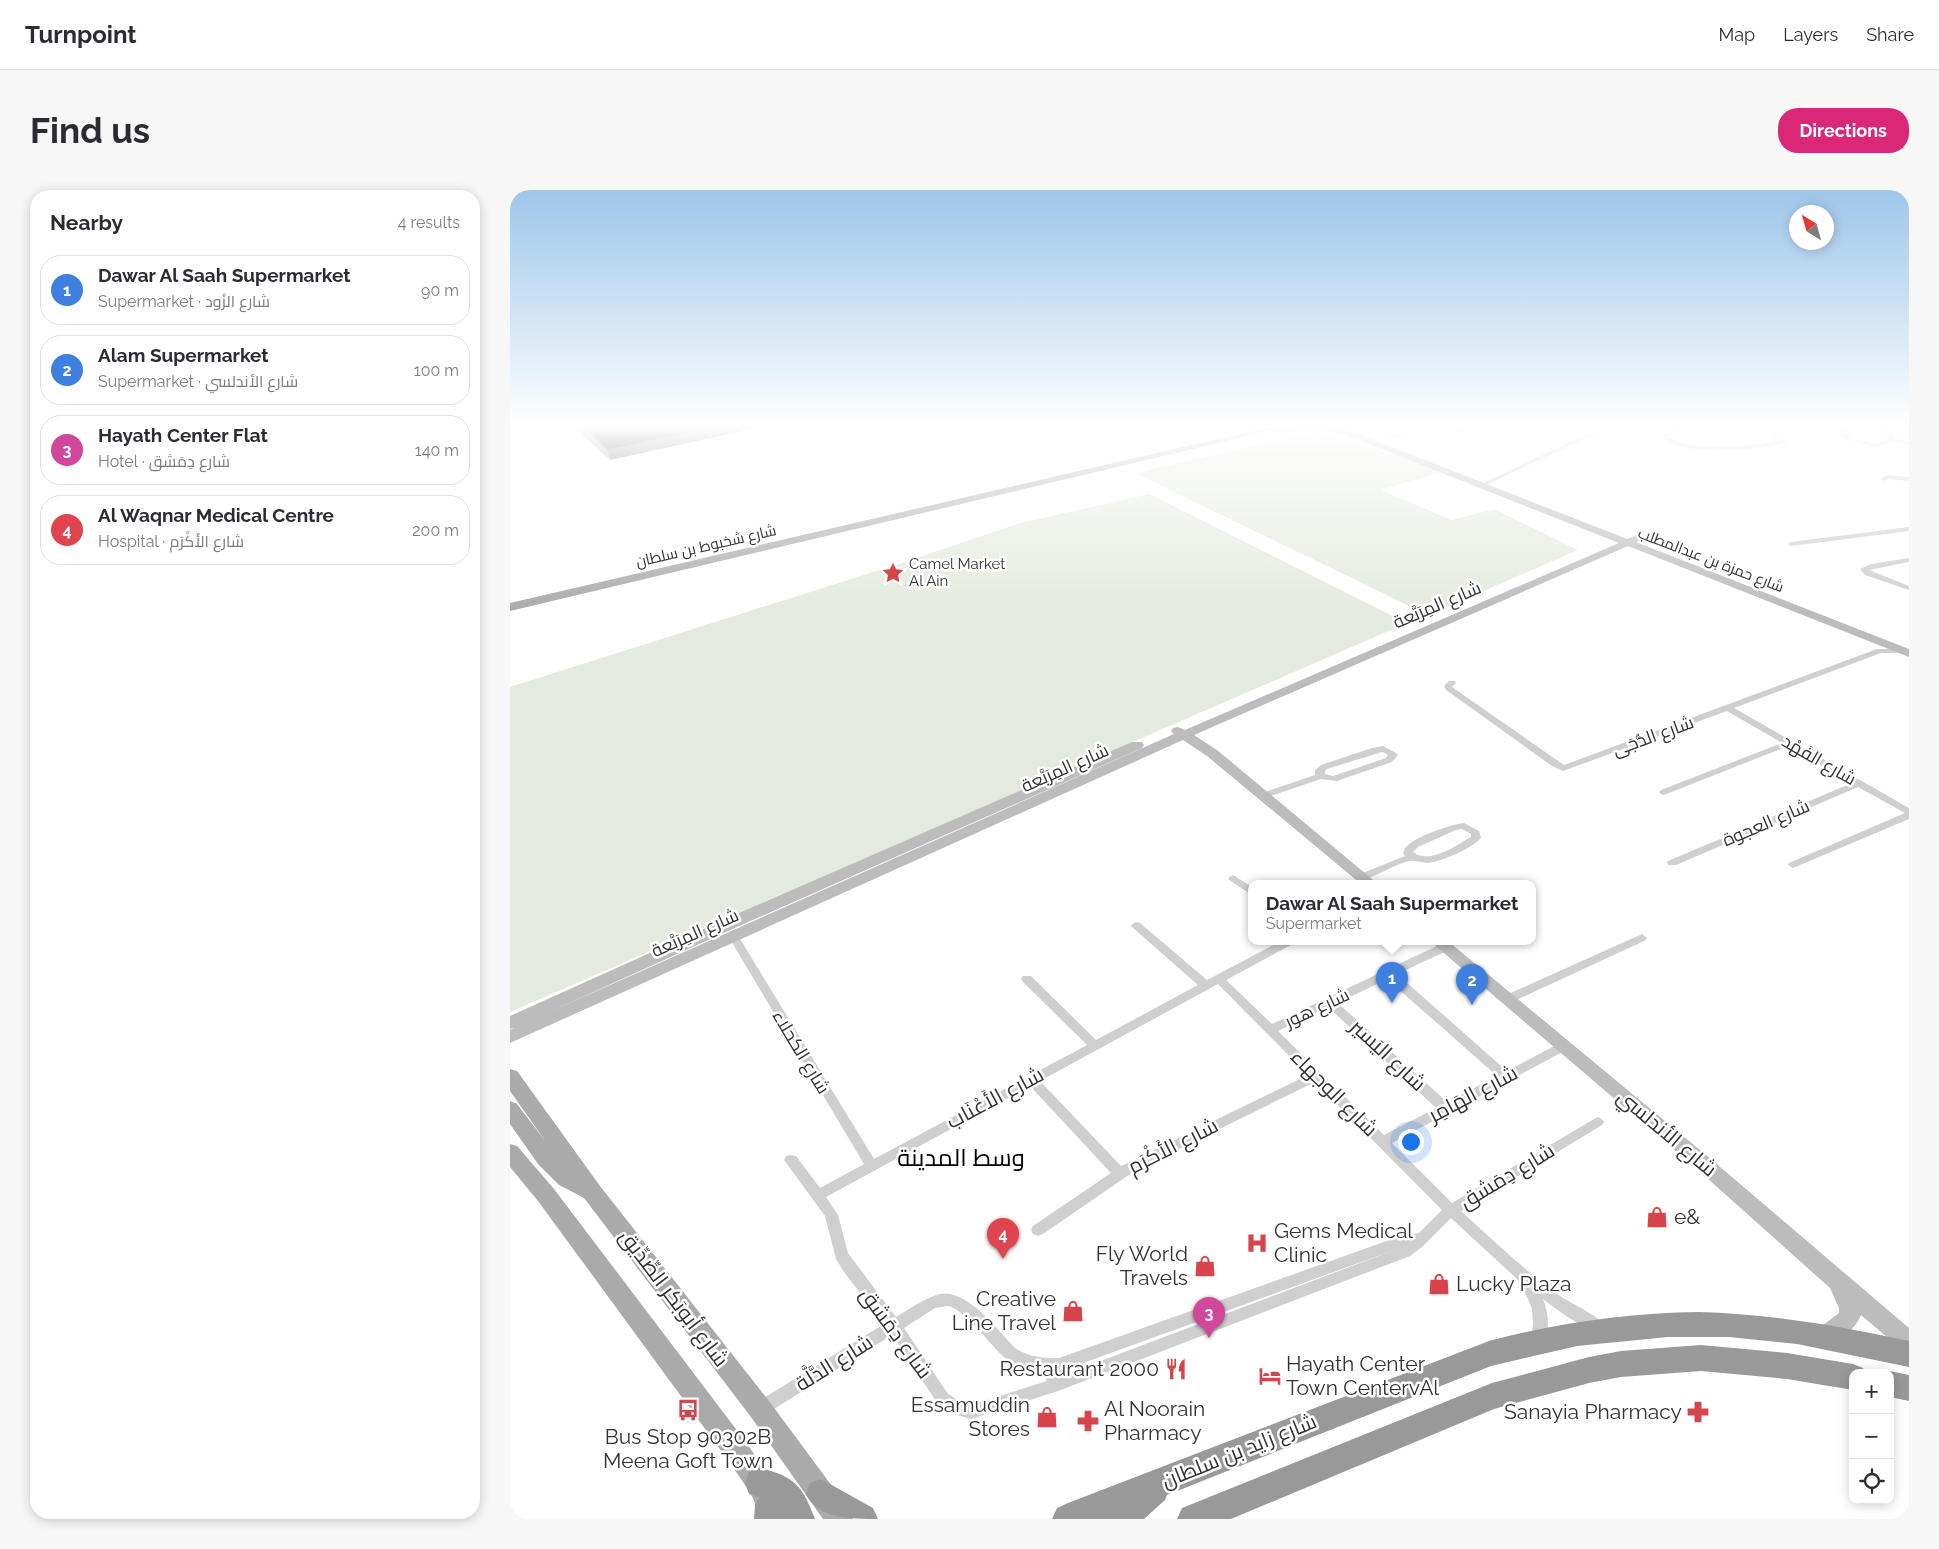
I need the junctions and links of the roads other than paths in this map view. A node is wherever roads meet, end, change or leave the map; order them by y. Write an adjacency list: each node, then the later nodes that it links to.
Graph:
1 (991, 487): 9 (main road, شارع شخبوط بن سلطان)
2 (1027, 487): 10 (main road, شارع شخبوط بن سلطان)
3 (1496, 487): 5 (street, شارع حمزة بن عبدالمطلب)
4 (1909, 529): 6 (street)
5 (1629, 539): 11 (street, شارع حمزة بن عبدالمطلب); 12 (street, شارع حمزة بن عبدالمطلب); 15 (street, شارع المِرَبَّعة); 16 (street, شارع المِرَبَّعة)
6 (1791, 544)
7 (1909, 560): 8 (street)
8 (1909, 588)
9 (510, 598)
10 (510, 608)
11 (1879, 646): 12 (street, شارع حمزة بن عبدالمطلب); 14 (street, شارع الدُّجَى)
12 (1907, 650)
13 (1452, 683): 14 (street, شارع الدُّجَى)
14 (1728, 708): 17 (street, شارع الفَهْد)
15 (1216, 722): 16 (street, شارع المِرَبَّعة); 19 (street)
16 (1183, 731): 18 (street, شارع المِرَبَّعة); 19 (street); 44 (street, شارع المِرَبَّعة)
17 (1789, 743): 21 (street, شارع الفَهْد); 22 (street)
18 (1154, 749): 19 (street); 33 (street, شارع المِرَبَّعة)
19 (1212, 752): 23 (street)
20 (1320, 776): 20 (street); 23 (street)
21 (1859, 783): 24 (street, شارع الفَهْد); 26 (street, شارع العجوة)
22 (1664, 792)
23 (1265, 795): 29 (street)
24 (1909, 813): 27 (street, شارع الفَهْد)
25 (1411, 857): 25 (street); 30 (street)
26 (1672, 863)
27 (1793, 865)
28 (1233, 878): 31 (street)
29 (1365, 880)
30 (1368, 880)
31 (1248, 889)
32 (1136, 925): 41 (street)
33 (733, 936): 46 (street, شارع المِرَبَّعة); 59 (street, شارع الكحلاء)
34 (1642, 938): 42 (street)
35 (1281, 945): 39 (street, شارع الأَعْنَاب)
36 (1440, 945): 38 (street, شارع هور)
37 (1443, 945): 42 (street, شارع الأندلسي)
38 (1389, 974): 43 (street, شارع هور); 51 (street)
39 (1218, 978): 41 (street, شارع الأَعْنَاب); 45 (street, شارع الوجهاء)
40 (1027, 979): 47 (street)
41 (1205, 985): 47 (street, شارع الأَعْنَاب)
42 (1508, 1000): 48 (street, شارع الأندلسي)
43 (1330, 1002): 45 (street, شارع هور); 54 (street, شارع اليَسير)
44 (510, 1023)
45 (1270, 1030): 50 (street, شارع الوجهاء)
46 (510, 1037)
47 (1094, 1045): 52 (street, شارع الأَعْنَاب)
48 (1564, 1046): 51 (street, شارع الهَامِر); 67 (street, شارع الأندلسي)
49 (510, 1076): 61 (main road, شارع أبوبَكر الصِّدِّيق)
50 (1316, 1076): 56 (street, شارع الوجهاء); 60 (street, شارع الأَكْرَم)
51 (1506, 1077): 54 (street, شارع الهَامِر)
52 (1031, 1079): 59 (street, شارع الأَعْنَاب); 60 (street)
53 (510, 1108): 61 (main road)
54 (1445, 1108): 56 (street, شارع الهَامِر)
55 (1598, 1122): 63 (street, شارع دِمَشق)
56 (1382, 1142): 63 (street, شارع الوجهاء)
57 (510, 1152): 82 (main road)
58 (791, 1160): 62 (street, شارع دِمَشق)
59 (871, 1166): 62 (street, شارع الأَعْنَاب)
60 (1120, 1173): 64 (street, شارع الأَكْرَم)
61 (592, 1192): 79 (main road, شارع أبوبَكر الصِّدِّيق)
62 (818, 1195): 68 (street, شارع دِمَشق)
63 (1451, 1210): 65 (street, شارع دِمَشق); 66 (street, شارع الوجهاء)
64 (1038, 1230)
65 (1422, 1238): 74 (street); 76 (street, شارع دِمَشق)
66 (1516, 1270): 69 (street, شارع الوجهاء); 71 (street, شارع الوجهاء)
67 (1824, 1270): 70 (street, شارع الأندلسي); 72 (street, شارع الأندلسي)
68 (894, 1326): 74 (street, شارع الدَّلَّة); 76 (street, شارع دِمَشق); 79 (street, شارع الدَّلَّة)
69 (1608, 1330): 70 (highway, شارع زايد بن سلطان); 71 (highway, شارع زايد بن سلطان)
70 (1826, 1336): 73 (highway, شارع زايد بن سلطان)
71 (1538, 1341): 80 (highway, شارع زايد بن سلطان)
72 (1909, 1342)
73 (1909, 1354)
74 (1059, 1365): 76 (street)
75 (1849, 1376): 88 (highway)
76 (1058, 1384)
77 (1894, 1385): 78 (highway)
78 (1909, 1388)
79 (760, 1409): 81 (main road, شارع أبوبَكر الصِّدِّيق)
80 (1160, 1482): 86 (highway, شارع زايد بن سلطان); 87 (highway)
81 (821, 1494): 84 (main road, شارع أبوبَكر الصِّدِّيق); 85 (highway)
82 (769, 1506): 83 (highway)
83 (799, 1519)
84 (839, 1519)
85 (862, 1519)
86 (1068, 1519)
87 (1121, 1519)
88 (1193, 1519)

